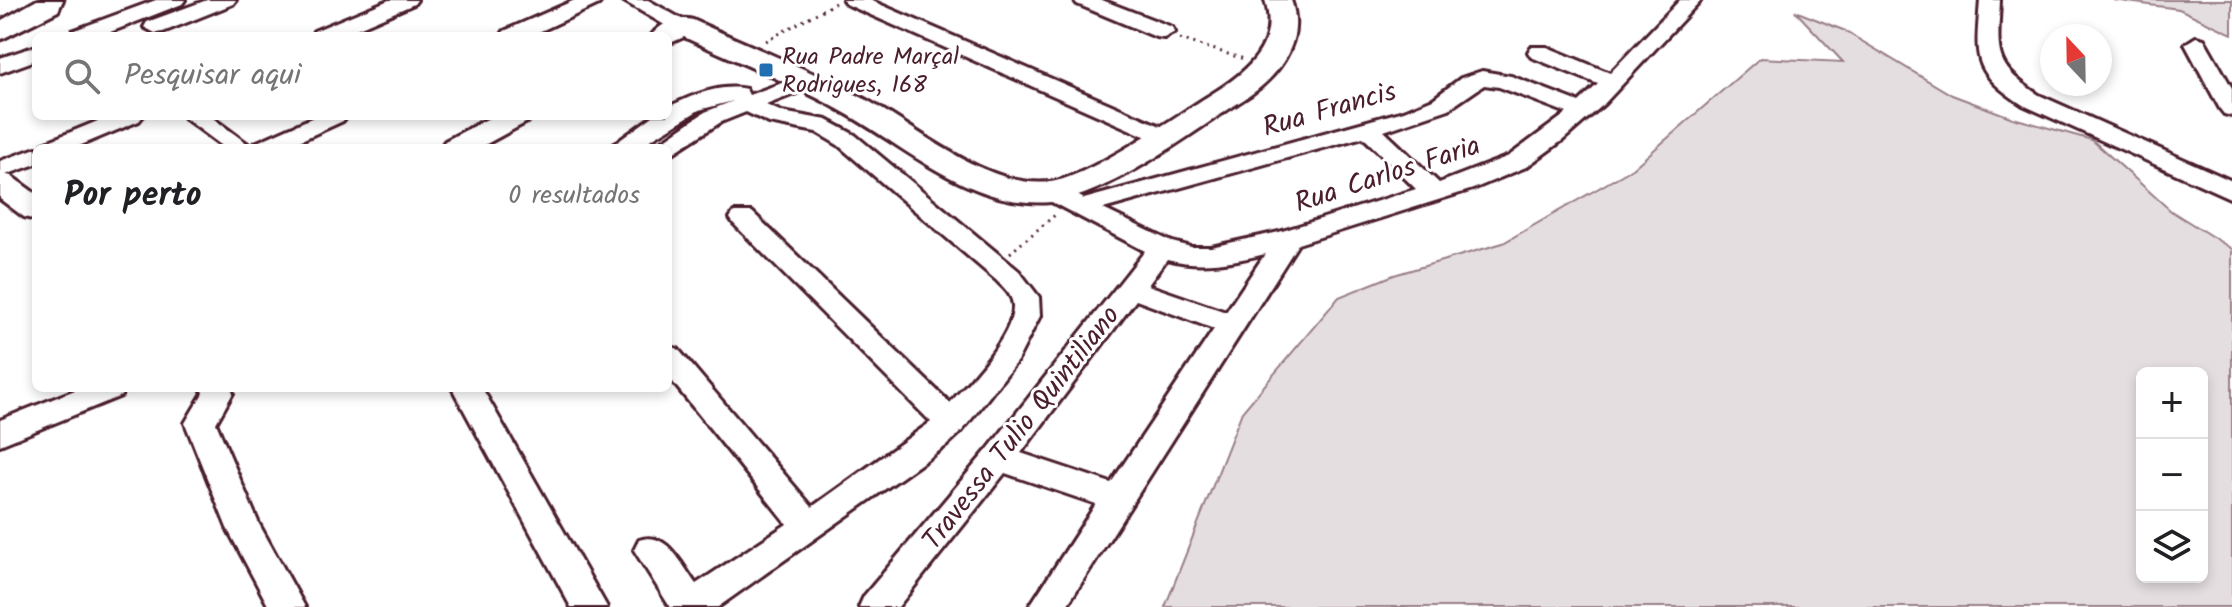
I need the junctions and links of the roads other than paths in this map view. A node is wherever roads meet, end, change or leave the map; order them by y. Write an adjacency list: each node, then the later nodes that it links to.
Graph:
1 (226, 0): 11 (street)
2 (407, 0): 16 (street)
3 (592, 0): 17 (street)
4 (632, 0): 12 (street)
5 (853, 0): 37 (street)
6 (1084, 0): 18 (street)
7 (1278, 0): 37 (main road)
8 (1691, 0): 25 (street, Rua Carlos Faria)
9 (1990, 0): 48 (street)
10 (53, 2): 13 (main road)
11 (175, 7): 14 (street); 15 (street)
12 (674, 31): 24 (main road)
13 (0, 32)
14 (93, 32)
15 (137, 32)
16 (331, 32)
17 (521, 32)
18 (1164, 32)
19 (2196, 44): 28 (street)
20 (1539, 52): 25 (street)
21 (32, 54): 22 (street)
22 (0, 66)
23 (32, 74): 26 (street)
24 (804, 82): 27 (street); 49 (main road)
25 (1613, 82): 29 (street, Rua Carlos Faria)
26 (0, 86)
27 (753, 100): 30 (street); 43 (street); 60 (street)
28 (2232, 109)
29 (1582, 111): 36 (street, Rua Francis); 47 (street, Rua Carlos Faria)
30 (672, 116)
31 (121, 120): 38 (street)
32 (200, 120): 39 (street)
33 (326, 120): 40 (street)
34 (508, 120): 41 (main road)
35 (666, 120): 42 (street)
36 (1368, 129): 47 (street); 49 (street, Rua Francis)
37 (1164, 136): 49 (main road)
38 (63, 144)
39 (235, 144)
40 (273, 144)
41 (464, 144)
42 (627, 144)
43 (670, 144)
44 (32, 157): 45 (street)
45 (0, 170)
46 (0, 183): 50 (main road)
47 (1433, 191): 52 (street, Rua Carlos Faria)
48 (2232, 191)
49 (1069, 200): 53 (street, Rua Carlos Faria)
50 (32, 207)
51 (743, 218): 60 (street)
52 (1290, 236): 53 (street, Rua Carlos Faria); 55 (street)
53 (1162, 247): 54 (street, Travessa Tulio Quintiliano)
54 (1129, 288): 55 (street); 62 (street, Travessa Tulio Quintiliano)
55 (1234, 325): 63 (street)
56 (672, 361): 64 (street)
57 (99, 392): 61 (street)
58 (218, 392): 67 (street)
59 (469, 392): 68 (street)
60 (951, 423): 64 (street)
61 (4, 426)
62 (999, 458): 63 (street); 69 (street, Travessa Tulio Quintiliano)
63 (1119, 499): 70 (street)
64 (808, 526): 66 (street)
65 (651, 550): 66 (street)
66 (689, 606)
67 (287, 607)
68 (589, 607)
69 (877, 607)
70 (1047, 607)

